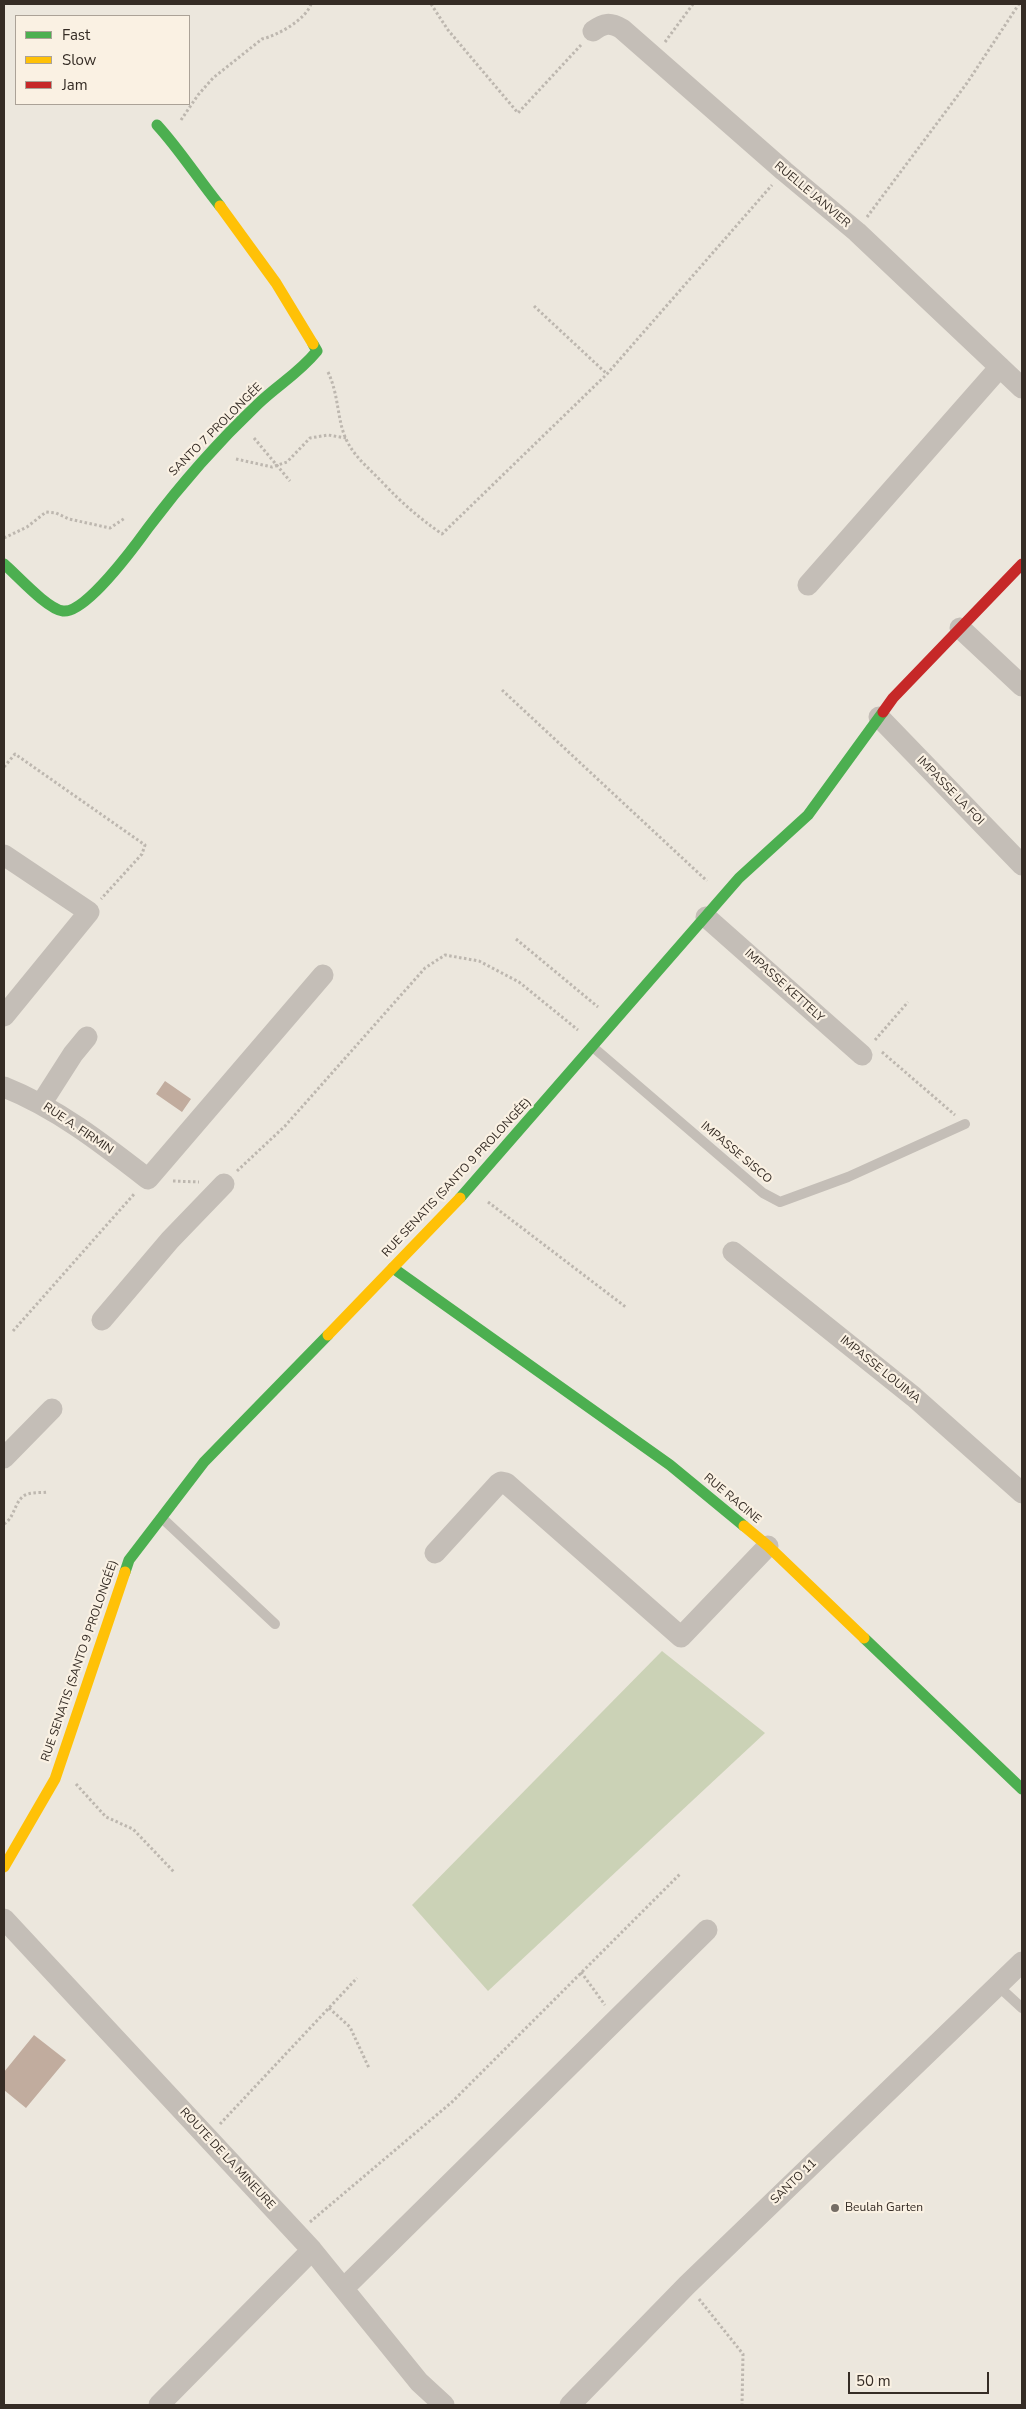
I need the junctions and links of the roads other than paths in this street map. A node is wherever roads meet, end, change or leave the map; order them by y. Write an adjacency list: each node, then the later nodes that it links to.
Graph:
1 (593, 31): 3 (street, RUELLE JANVIER)
2 (157, 125): 5 (street, SANTO 7 PROLONGÉE)
3 (1000, 367): 4 (street, RUELLE JANVIER); 7 (street)
4 (1022, 388)
5 (4, 564)
6 (1022, 564): 8 (street, RUE SENATIS (SANTO 9 PROLONGÉE))
7 (808, 585)
8 (960, 628): 9 (street); 10 (street, RUE SENATIS (SANTO 9 PROLONGÉE))
9 (1022, 686)
10 (879, 717): 12 (street, IMPASSE LA FOI); 13 (street, RUE SENATIS (SANTO 9 PROLONGÉE))
11 (4, 855): 15 (street)
12 (1022, 865)
13 (706, 917): 17 (street, RUE SENATIS (SANTO 9 PROLONGÉE)); 18 (street, IMPASSE KETTELY)
14 (323, 975): 20 (street, RUE A. FIRMIN)
15 (4, 1016)
16 (87, 1037): 20 (street)
17 (595, 1046): 21 (lane, IMPASSE SISCO); 24 (street, RUE SENATIS (SANTO 9 PROLONGÉE))
18 (867, 1049)
19 (4, 1087): 20 (street, RUE A. FIRMIN)
20 (41, 1104)
21 (965, 1124)
22 (224, 1184): 25 (street)
23 (733, 1252): 28 (street, IMPASSE LOUIMA)
24 (393, 1268): 29 (street, RUE SENATIS (SANTO 9 PROLONGÉE)); 30 (street, RUE RACINE)
25 (102, 1320)
26 (52, 1409): 27 (street)
27 (4, 1458)
28 (1022, 1493)
29 (161, 1518): 32 (lane); 34 (street, RUE SENATIS (SANTO 9 PROLONGÉE))
30 (768, 1546): 31 (street); 33 (street, RUE RACINE)
31 (434, 1553)
32 (275, 1624)
33 (1022, 1789)
34 (4, 1867)
35 (4, 1919): 40 (street, ROUTE DE LA MINEURE)
36 (707, 1930): 41 (street)
37 (1022, 1962): 38 (street, SANTO 11)
38 (997, 1985): 39 (lane); 44 (street, SANTO 11)
39 (1022, 2008)
40 (312, 2250): 41 (street, ROUTE DE LA MINEURE); 42 (street)
41 (344, 2288): 43 (street, ROUTE DE LA MINEURE)
42 (159, 2405)
43 (444, 2405)
44 (570, 2405)

